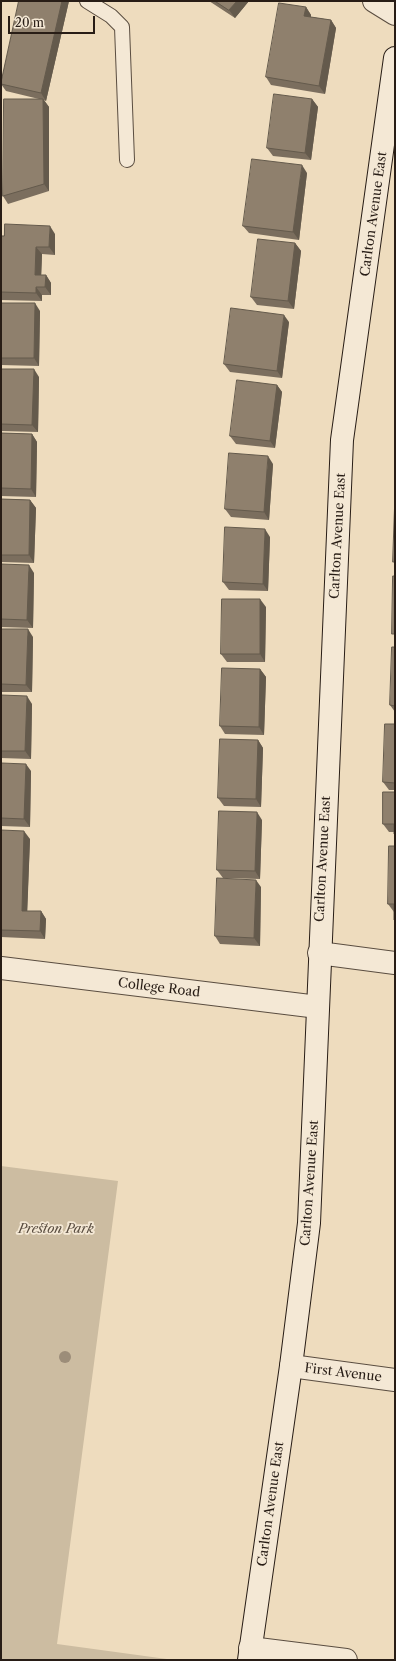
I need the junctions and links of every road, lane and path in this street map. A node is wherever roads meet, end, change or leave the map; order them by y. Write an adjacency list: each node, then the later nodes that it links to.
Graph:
1 (87, 1): 5 (lane)
2 (374, 1): 3 (street)
3 (395, 14)
4 (395, 58): 6 (street, Carlton Avenue East)
5 (127, 160)
6 (319, 953): 7 (street); 9 (street, Carlton Avenue East)
7 (395, 963)
8 (1, 968): 9 (street, College Road)
9 (318, 1007): 10 (street, Carlton Avenue East)
10 (291, 1366): 11 (street, First Avenue); 12 (street, Carlton Avenue East)
11 (395, 1380)
12 (250, 1654): 13 (street)
13 (346, 1660)

